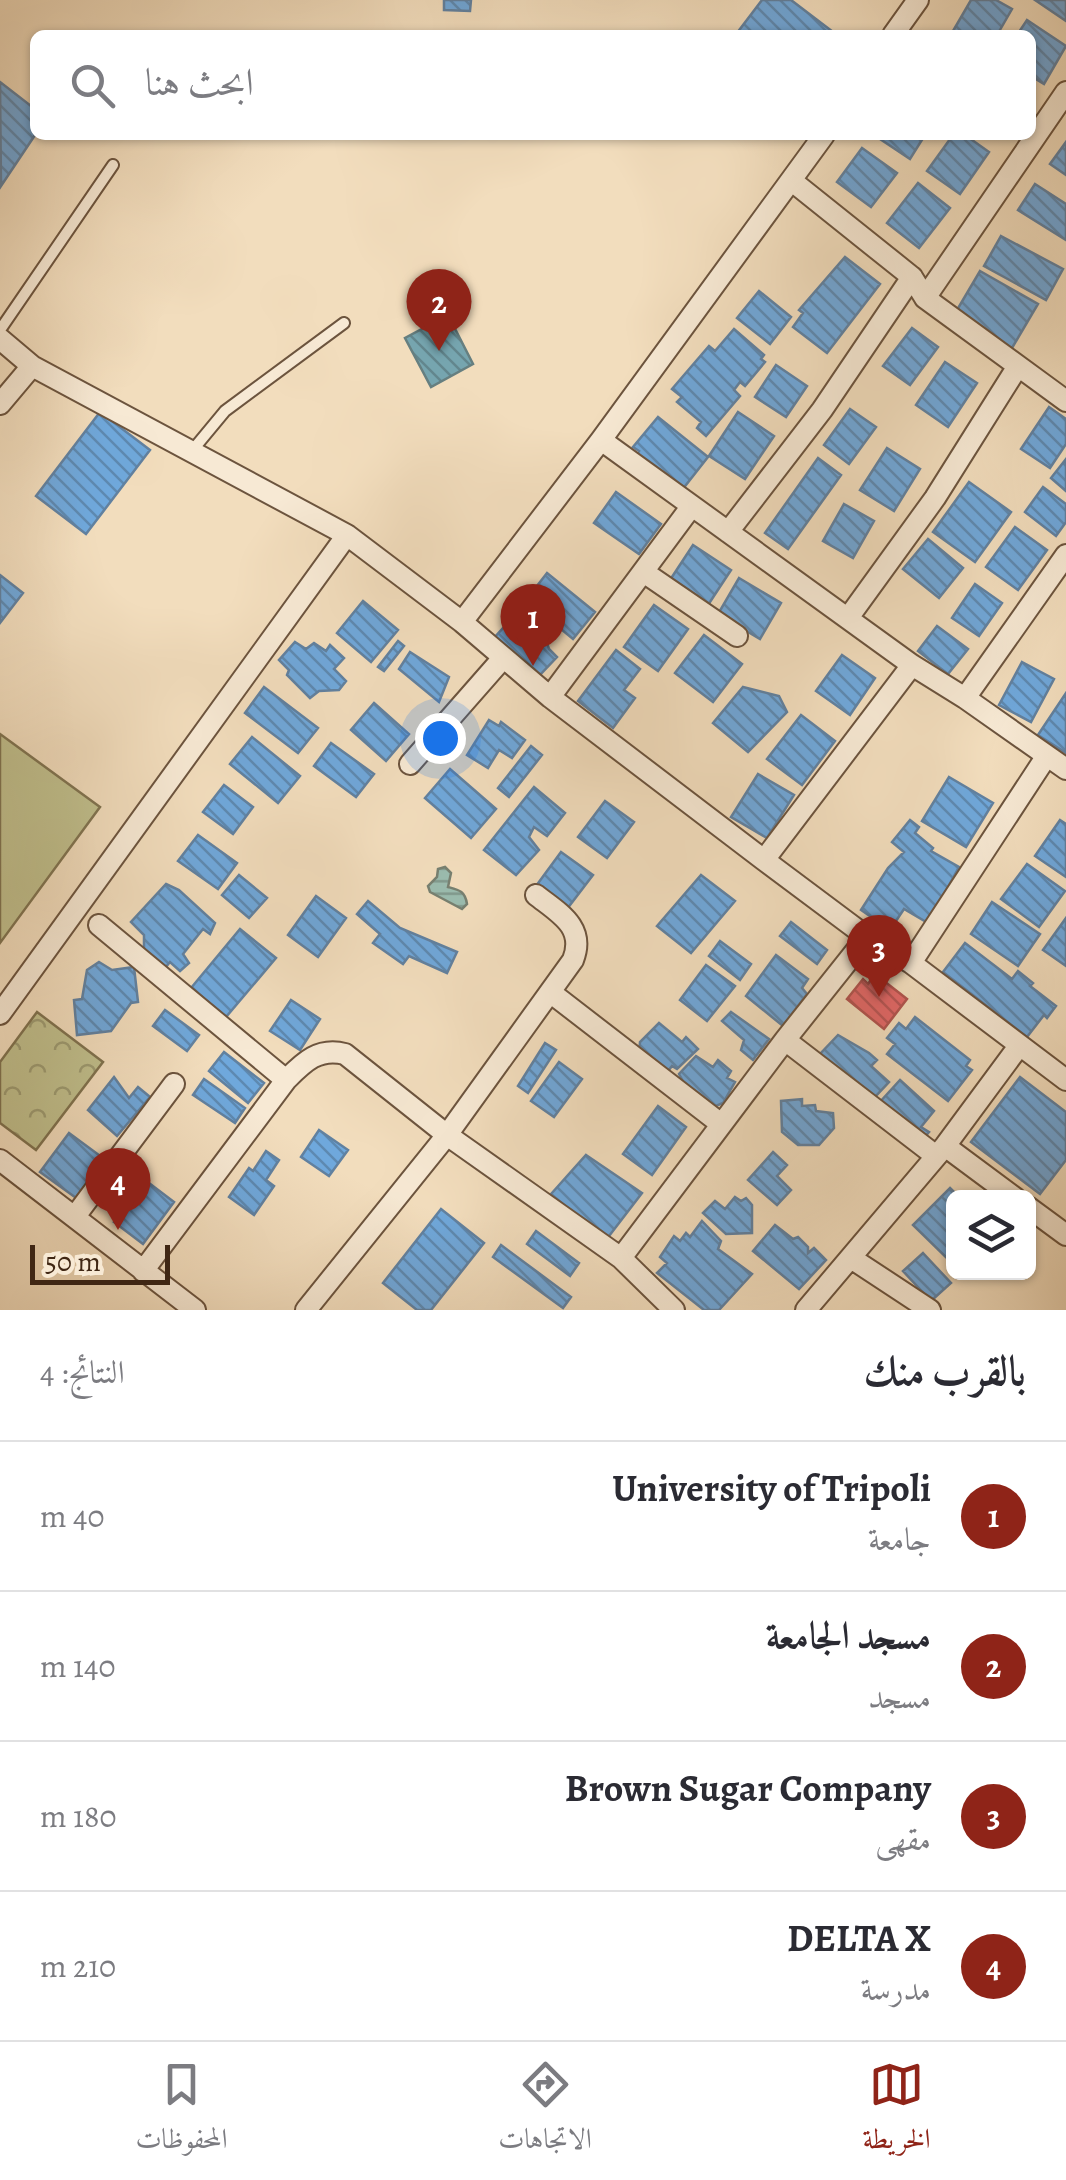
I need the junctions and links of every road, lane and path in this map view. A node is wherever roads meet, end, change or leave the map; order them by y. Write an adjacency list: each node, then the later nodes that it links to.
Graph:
1 (918, 0): 2 (street)
2 (897, 30)
3 (1066, 92): 4 (street)
4 (1036, 136)
5 (821, 140): 8 (street)
6 (1033, 140): 10 (street)
7 (113, 166): 12 (lane)
8 (792, 181): 9 (street); 18 (street)
9 (912, 278): 10 (street); 21 (street)
10 (925, 298): 15 (street)
11 (344, 323): 19 (lane)
12 (0, 330)
13 (0, 339): 14 (street)
14 (32, 366): 17 (street); 19 (street)
15 (1018, 366): 16 (street); 25 (street)
16 (1066, 401)
17 (0, 404)
18 (601, 440): 20 (street); 26 (street)
19 (190, 453): 22 (street)
20 (691, 507): 21 (street); 24 (street)
21 (728, 532): 25 (street)
22 (347, 534): 26 (street); 41 (street)
23 (1066, 555): 31 (street)
24 (645, 573): 27 (street); 30 (street)
25 (848, 618): 29 (street)
26 (462, 622): 28 (street)
27 (737, 636)
28 (503, 658): 30 (street); 33 (street)
29 (912, 665): 31 (street); 35 (street)
30 (550, 697): 35 (street)
31 (966, 698): 32 (street)
32 (1046, 757): 34 (street); 39 (street)
33 (410, 764)
34 (1066, 769)
35 (764, 860): 38 (street)
36 (536, 895): 40 (street)
37 (99, 925): 44 (street)
38 (867, 937): 39 (street); 42 (street)
39 (912, 963): 43 (street)
40 (550, 992): 47 (street); 48 (street)
41 (0, 1014)
42 (785, 1040): 47 (street); 49 (street)
43 (1019, 1046): 45 (street); 49 (street)
44 (286, 1080): 48 (street); 57 (street)
45 (1066, 1080)
46 (174, 1084): 53 (street)
47 (721, 1124): 55 (street)
48 (447, 1134): 55 (street); 59 (street)
49 (940, 1151): 51 (street); 56 (street)
50 (0, 1160): 53 (street)
51 (1002, 1190)
52 (1036, 1214): 54 (street)
53 (76, 1216): 57 (street)
54 (1066, 1235)
55 (620, 1258): 60 (street)
56 (851, 1258): 61 (street); 62 (street)
57 (143, 1271): 58 (street)
58 (195, 1310)
59 (306, 1310)
60 (674, 1310)
61 (806, 1310)
62 (930, 1310)

